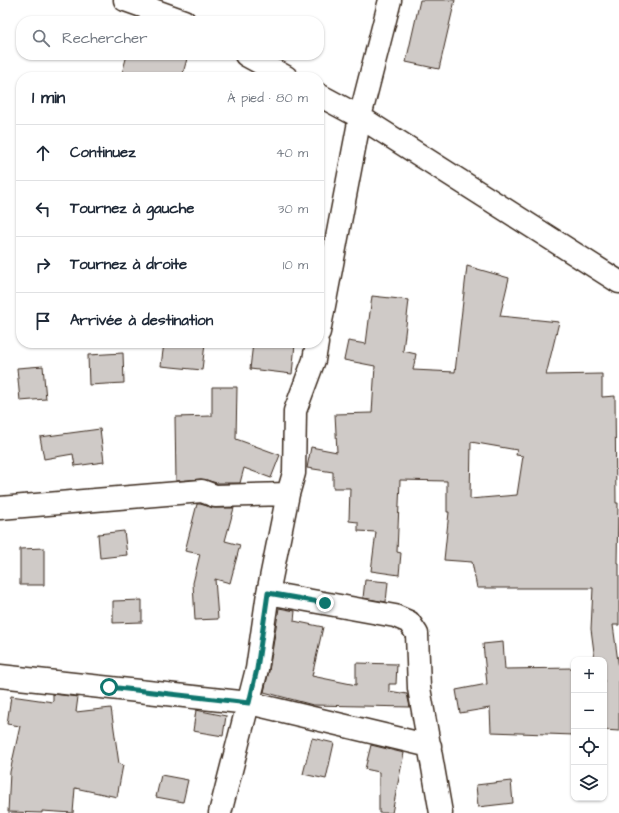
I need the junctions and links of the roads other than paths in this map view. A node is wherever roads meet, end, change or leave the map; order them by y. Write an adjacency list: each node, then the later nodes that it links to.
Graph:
1 (125, 0): 3 (street)
2 (390, 0): 7 (street)
3 (170, 16)
4 (255, 60): 5 (street)
5 (277, 72)
6 (324, 98): 7 (street)
7 (360, 117): 8 (street); 9 (street)
8 (619, 282)
9 (324, 306)
10 (316, 348): 11 (street)
11 (288, 494): 12 (street); 13 (street)
12 (0, 508)
13 (268, 593): 16 (street); 17 (street)
14 (0, 675): 15 (street); 16 (street)
15 (0, 691)
16 (249, 703): 17 (street); 18 (street)
17 (430, 746): 19 (street)
18 (220, 813)
19 (441, 813)

